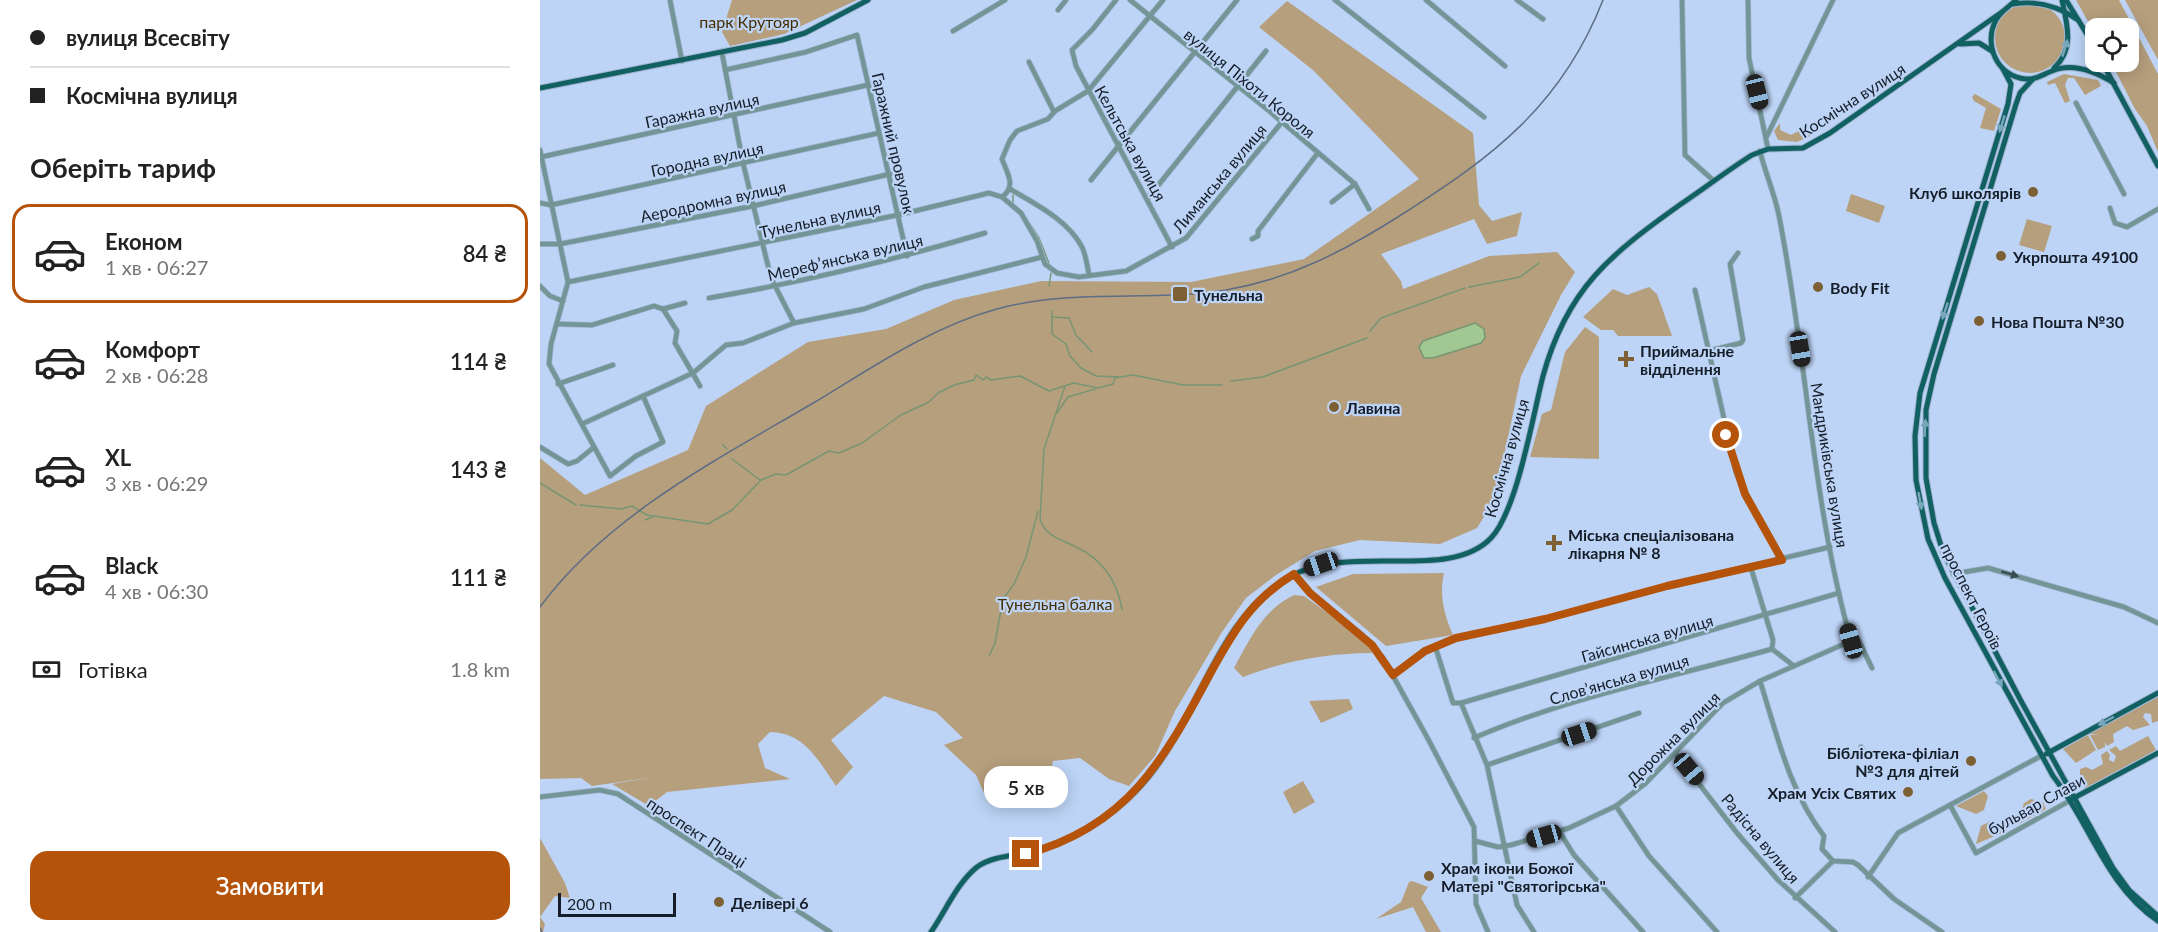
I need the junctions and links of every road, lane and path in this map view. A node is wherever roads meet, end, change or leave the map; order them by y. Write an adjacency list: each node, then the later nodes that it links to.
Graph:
1 (670, 0): 33 (street)
2 (868, 0): 32 (main road)
3 (1005, 0): 26 (street)
4 (1066, 0): 19 (street)
5 (1116, 0): 45 (street, Кельтська вулиця)
6 (1130, 0): 22 (street, вулиця Піхоти Короля)
7 (1163, 0): 22 (street)
8 (1237, 0): 31 (street)
9 (1335, 0): 49 (street)
10 (1426, 0): 35 (street)
11 (1517, 0): 23 (street)
12 (1682, 0): 63 (street)
13 (1748, 0): 52 (street)
14 (1833, 0): 52 (street)
15 (2016, 0): 18 (main road)
16 (2064, 0): 20 (main road); 24 (main road)
17 (2045, 3): 18 (main road); 20 (main road); 25 (main road)
18 (2010, 6): 21 (main road)
19 (1058, 10)
20 (2064, 10): 24 (main road); 25 (main road)
21 (2001, 12): 28 (main road, Космічна вулиця); 30 (main road)
22 (1149, 17): 31 (street, вулиця Піхоти Короля); 45 (street)
23 (1543, 19)
24 (2078, 20): 27 (main road)
25 (2066, 21): 38 (main road, one-way to 25)
26 (953, 31)
27 (2085, 32)
28 (1956, 45): 30 (main road); 54 (main road, Космічна вулиця)
29 (1266, 51): 43 (street)
30 (1992, 51): 36 (main road)
31 (1194, 52): 43 (street, вулиця Піхоти Короля); 53 (street)
32 (722, 53): 33 (main road); 37 (street)
33 (682, 61): 44 (main road)
34 (1029, 62): 47 (street)
35 (1505, 66)
36 (2003, 69): 40 (main road); 78 (main road, проспект Героїв, one-way to 78)
37 (725, 70): 42 (street, Гаражний провулок); 48 (street)
38 (2051, 71): 40 (main road); 41 (main road)
39 (2108, 72): 41 (main road)
40 (2034, 79): 79 (main road, проспект Героїв)
41 (2114, 83): 60 (main road)
42 (868, 85): 48 (street, Гаражна вулиця); 51 (street, Гаражний провулок)
43 (1238, 86): 50 (street, вулиця Піхоти Короля); 68 (street)
44 (540, 88)
45 (1088, 91): 47 (street); 53 (street, Кельтська вулиця)
46 (2076, 103): 66 (street)
47 (1054, 112): 65 (street)
48 (734, 116): 58 (street, Гаражна вулиця); 59 (street)
49 (1484, 117)
50 (1282, 122): 57 (street, вулиця Піхоти Короля); 84 (street, Лиманська вулиця)
51 (879, 133): 59 (street, Городна вулиця); 61 (street, Гаражний провулок)
52 (1767, 136): 54 (street)
53 (1119, 145): 62 (street); 68 (street, Кельтська вулиця)
54 (1768, 149): 56 (main road, Космічна вулиця)
55 (540, 150): 58 (street)
56 (1760, 151): 63 (main road, Космічна вулиця); 108 (street, Мандриківська вулиця)
57 (1317, 154): 64 (street, вулиця Піхоти Короля); 80 (street)
58 (541, 158): 71 (street)
59 (743, 163): 71 (street, Городна вулиця); 72 (street)
60 (2158, 166)
61 (890, 174): 72 (street, Аеродромна вулиця); 76 (street, Гаражний провулок)
62 (1091, 180)
63 (1714, 181): 111 (main road, Космічна вулиця)
64 (1355, 184): 69 (street); 74 (street, вулиця Піхоти Короля)
65 (1010, 189): 67 (street); 88 (street)
66 (2124, 194)
67 (1002, 197): 76 (street, Тунельна вулиця); 87 (street)
68 (1148, 198): 84 (street, Кельтська вулиця)
69 (1332, 202)
70 (540, 203): 71 (street, Городна вулиця)
71 (551, 205): 83 (street)
72 (753, 206): 81 (street); 83 (street, Аеродромна вулиця)
73 (2110, 208): 75 (street)
74 (1369, 209)
75 (2158, 209)
76 (898, 215): 81 (street, Тунельна вулиця); 86 (street, Гаражний провулок)
77 (985, 233): 86 (street, Мерефʼянська вулиця)
78 (1967, 234): 79 (main road); 131 (main road, проспект Героїв, one-way to 131)
79 (1975, 237): 112 (main road, проспект Героїв, one-way to 79)
80 (1252, 239)
81 (762, 243): 89 (street, Тунельна вулиця); 91 (street)
82 (540, 244): 83 (street, Аеродромна вулиця)
83 (560, 244): 89 (street)
84 (1172, 247): 88 (street, Лиманська вулиця)
85 (1738, 253): 99 (street)
86 (907, 256): 91 (street, Мерефʼянська вулиця)
87 (1042, 256): 88 (street, Лиманська вулиця); 97 (street)
88 (1089, 274)
89 (568, 282): 94 (street)
90 (540, 286): 94 (street)
91 (774, 287): 93 (street, Мерефʼянська вулиця); 97 (street)
92 (1695, 290): 99 (street)
93 (709, 298)
94 (563, 301): 98 (street)
95 (686, 303): 96 (street)
96 (663, 309): 98 (street); 101 (street)
97 (797, 323): 101 (street)
98 (557, 324): 102 (street)
99 (1708, 351): 109 (street)
100 (613, 365): 102 (street)
101 (693, 373): 103 (street); 104 (street)
102 (558, 384): 105 (street)
103 (700, 386)
104 (643, 396): 105 (street); 107 (street)
105 (582, 424): 107 (street)
106 (540, 447): 107 (street)
107 (593, 448)
108 (1830, 547): 109 (street); 113 (street, Мандриківська вулиця)
109 (1782, 560): 110 (street)
110 (1751, 568): 114 (street); 117 (street)
111 (1294, 574): 121 (street); 147 (main road, Космічна вулиця)
112 (1953, 574): 115 (street, one-way to 115); 128 (main road, проспект Героїв)
113 (1839, 593): 114 (street, Гайсинська вулиця); 116 (street, Мандриківська вулиця)
114 (1766, 616): 118 (street); 124 (street, Гайсинська вулиця)
115 (2158, 623)
116 (1851, 641): 119 (street, Дорожна вулиця); 120 (street)
117 (1436, 648): 121 (street); 124 (street)
118 (1772, 649): 119 (street); 126 (street, Словʼянська вулиця)
119 (1794, 666): 122 (street, Дорожна вулиця)
120 (1872, 668)
121 (1393, 675): 139 (street)
122 (1760, 681): 130 (street, Дорожна вулиця); 141 (street)
123 (2158, 693): 128 (main road, one-way to 128)
124 (1461, 703): 126 (street)
125 (1639, 713): 133 (street)
126 (1474, 738): 133 (street)
127 (1861, 747): 132 (street)
128 (2049, 752): 131 (main road); 135 (main road, проспект Героїв)
129 (2158, 753): 135 (main road, бульвар Слави)
130 (1676, 754): 137 (street, Дорожна вулиця); 143 (street, Радісна вулиця)
131 (2042, 756): 135 (main road, проспект Героїв); 136 (street)
132 (1867, 757)
133 (1487, 765): 140 (street)
134 (540, 797): 146 (street, проспект Праці)
135 (2073, 799): 136 (street, бульвар Слави); 144 (main road, проспект Героїв); 145 (main road, проспект Героїв)
136 (1950, 805): 142 (street)
137 (1616, 806): 138 (street, Дорожна вулиця); 151 (street)
138 (1559, 831): 140 (street, Дорожна вулиця); 150 (street)
139 (1475, 841): 140 (street, Дорожна вулиця); 148 (street)
140 (1503, 846): 149 (street)
141 (1833, 861): 142 (street); 143 (street)
142 (1868, 877): 153 (street)
143 (1796, 898): 152 (street, Радісна вулиця)
144 (2158, 916)
145 (2158, 921)
146 (830, 932)
147 (931, 932)
148 (1488, 932)
149 (1534, 932)
150 (1643, 932)
151 (1717, 932)
152 (1834, 932)
153 (1942, 932)

